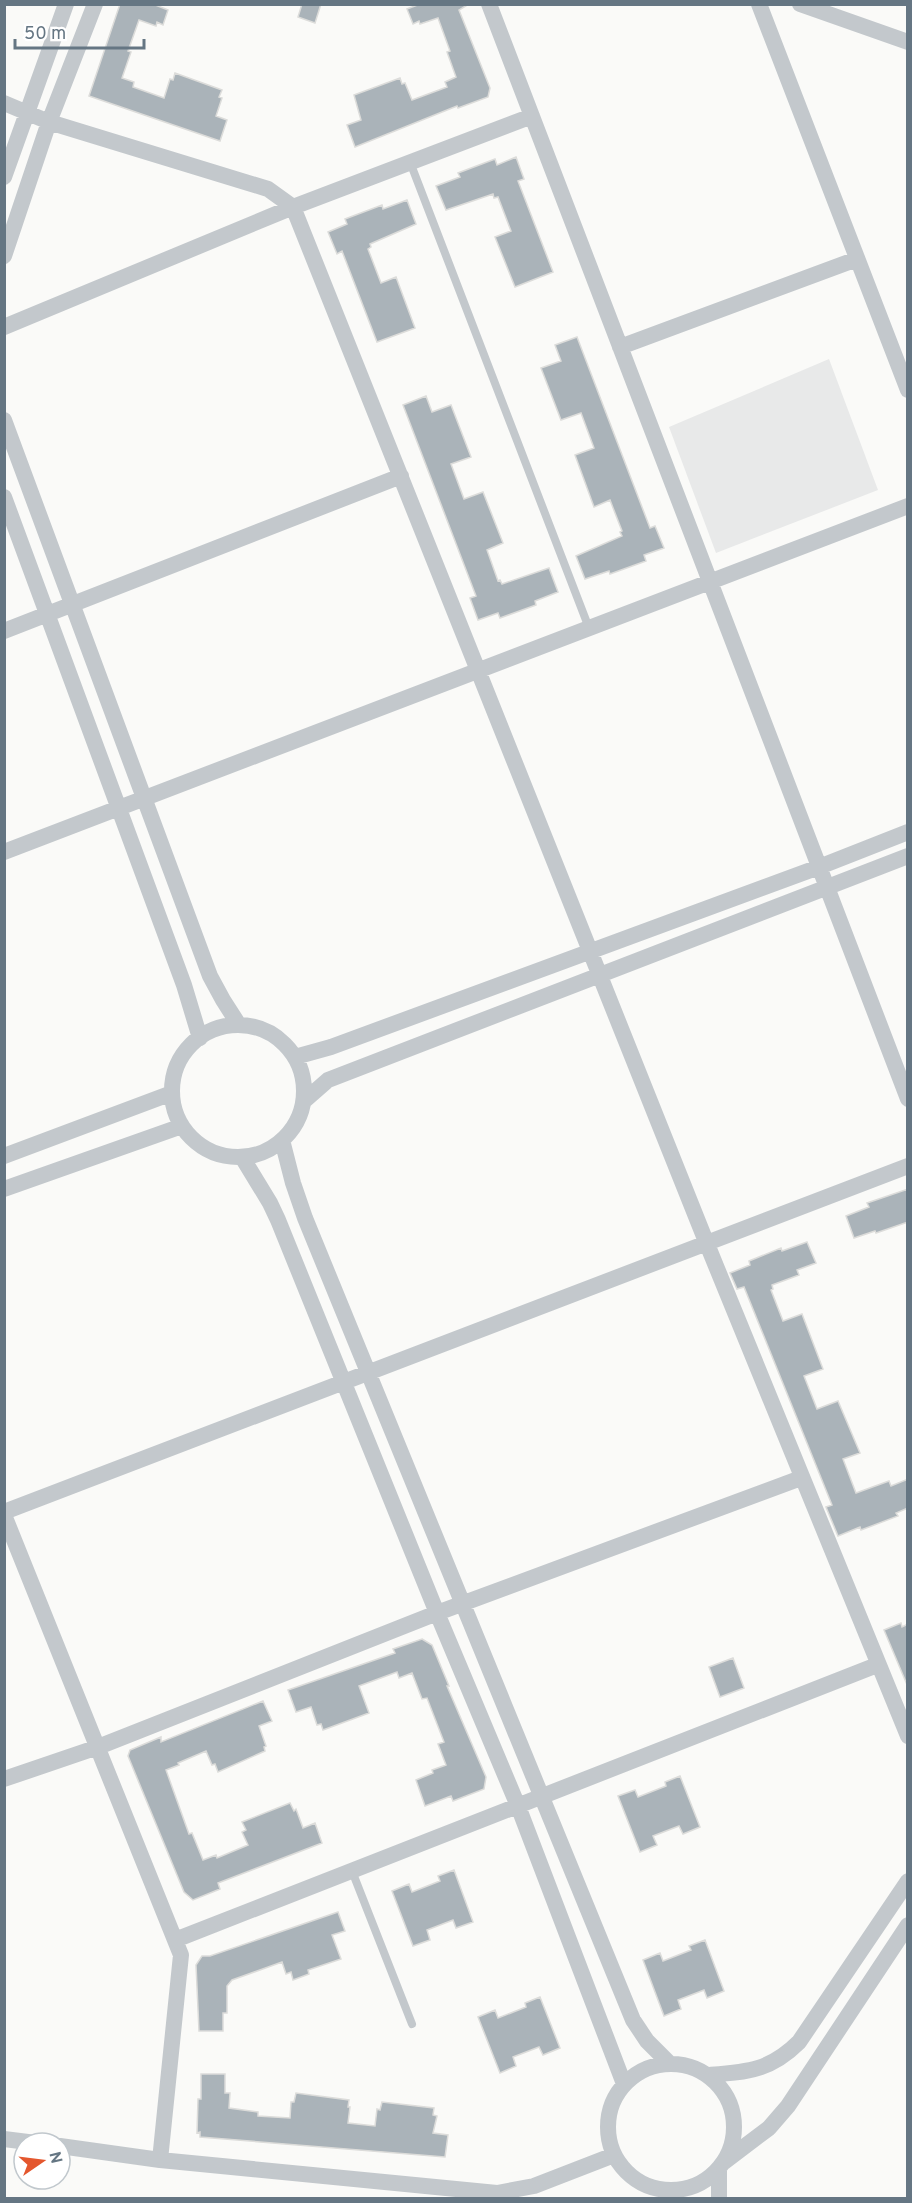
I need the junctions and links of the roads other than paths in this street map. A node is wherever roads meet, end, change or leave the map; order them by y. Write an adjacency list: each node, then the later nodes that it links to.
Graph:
1 (66, 4): 8 (street)
2 (95, 4): 10 (street)
3 (489, 4): 9 (street)
4 (759, 4): 15 (street)
5 (800, 4): 6 (street)
6 (908, 42)
7 (4, 103): 8 (street)
8 (27, 112): 10 (street); 12 (street)
9 (532, 116): 11 (street); 17 (street)
10 (49, 122): 13 (street); 14 (street)
11 (410, 162): 13 (street); 26 (lane)
12 (4, 177)
13 (293, 207): 16 (street); 20 (street)
14 (4, 256)
15 (857, 259): 17 (street); 18 (street)
16 (4, 327)
17 (620, 347): 23 (street)
18 (908, 390)
19 (4, 420): 24 (street)
20 (401, 476): 24 (street); 28 (street)
21 (4, 497): 25 (street)
22 (908, 506): 23 (street)
23 (710, 582): 26 (street); 34 (street)
24 (73, 605): 25 (street); 29 (street)
25 (47, 615): 27 (street); 30 (street)
26 (589, 628): 28 (street)
27 (4, 631)
28 (478, 671): 29 (street); 36 (street)
29 (145, 798): 30 (street); 38 (street)
30 (118, 809): 32 (street); 39 (street)
31 (908, 832): 34 (street)
32 (4, 852)
33 (908, 856): 35 (street)
34 (819, 867): 35 (street); 36 (street)
35 (826, 887): 37 (street); 42 (street)
36 (590, 951): 37 (street); 40 (street)
37 (599, 975): 43 (street); 50 (street)
38 (239, 1025): 39 (street); 40 (street)
39 (200, 1038): 41 (street)
40 (295, 1058): 43 (street)
41 (172, 1093): 44 (street); 46 (street)
42 (908, 1099)
43 (304, 1101): 45 (street)
44 (182, 1126): 47 (street); 49 (street)
45 (282, 1140): 47 (street); 51 (street)
46 (4, 1156)
47 (243, 1157): 52 (street)
48 (908, 1166): 50 (street)
49 (4, 1189)
50 (707, 1244): 51 (street); 53 (street)
51 (369, 1373): 52 (street); 55 (street)
52 (344, 1384): 54 (street); 56 (street)
53 (801, 1478): 55 (street); 57 (street)
54 (4, 1514): 59 (street)
55 (463, 1604): 56 (street); 61 (street)
56 (436, 1613): 59 (street); 62 (street)
57 (877, 1665): 58 (street); 61 (street)
58 (908, 1736)
59 (98, 1747): 60 (street); 66 (street)
60 (4, 1779)
61 (542, 1796): 62 (street); 68 (street)
62 (518, 1806): 63 (street); 70 (street)
63 (352, 1871): 66 (street); 67 (lane)
64 (908, 1881): 69 (street)
65 (908, 1925): 74 (street)
66 (175, 1940): 73 (street)
67 (411, 2024)
68 (669, 2063): 69 (street); 70 (street)
69 (708, 2075): 74 (street)
70 (624, 2084): 72 (street)
71 (72, 2148): 73 (street)
72 (614, 2155): 73 (street); 75 (street)
73 (160, 2160)
74 (721, 2165): 75 (street); 76 (street)
75 (666, 2194)
76 (719, 2199)

